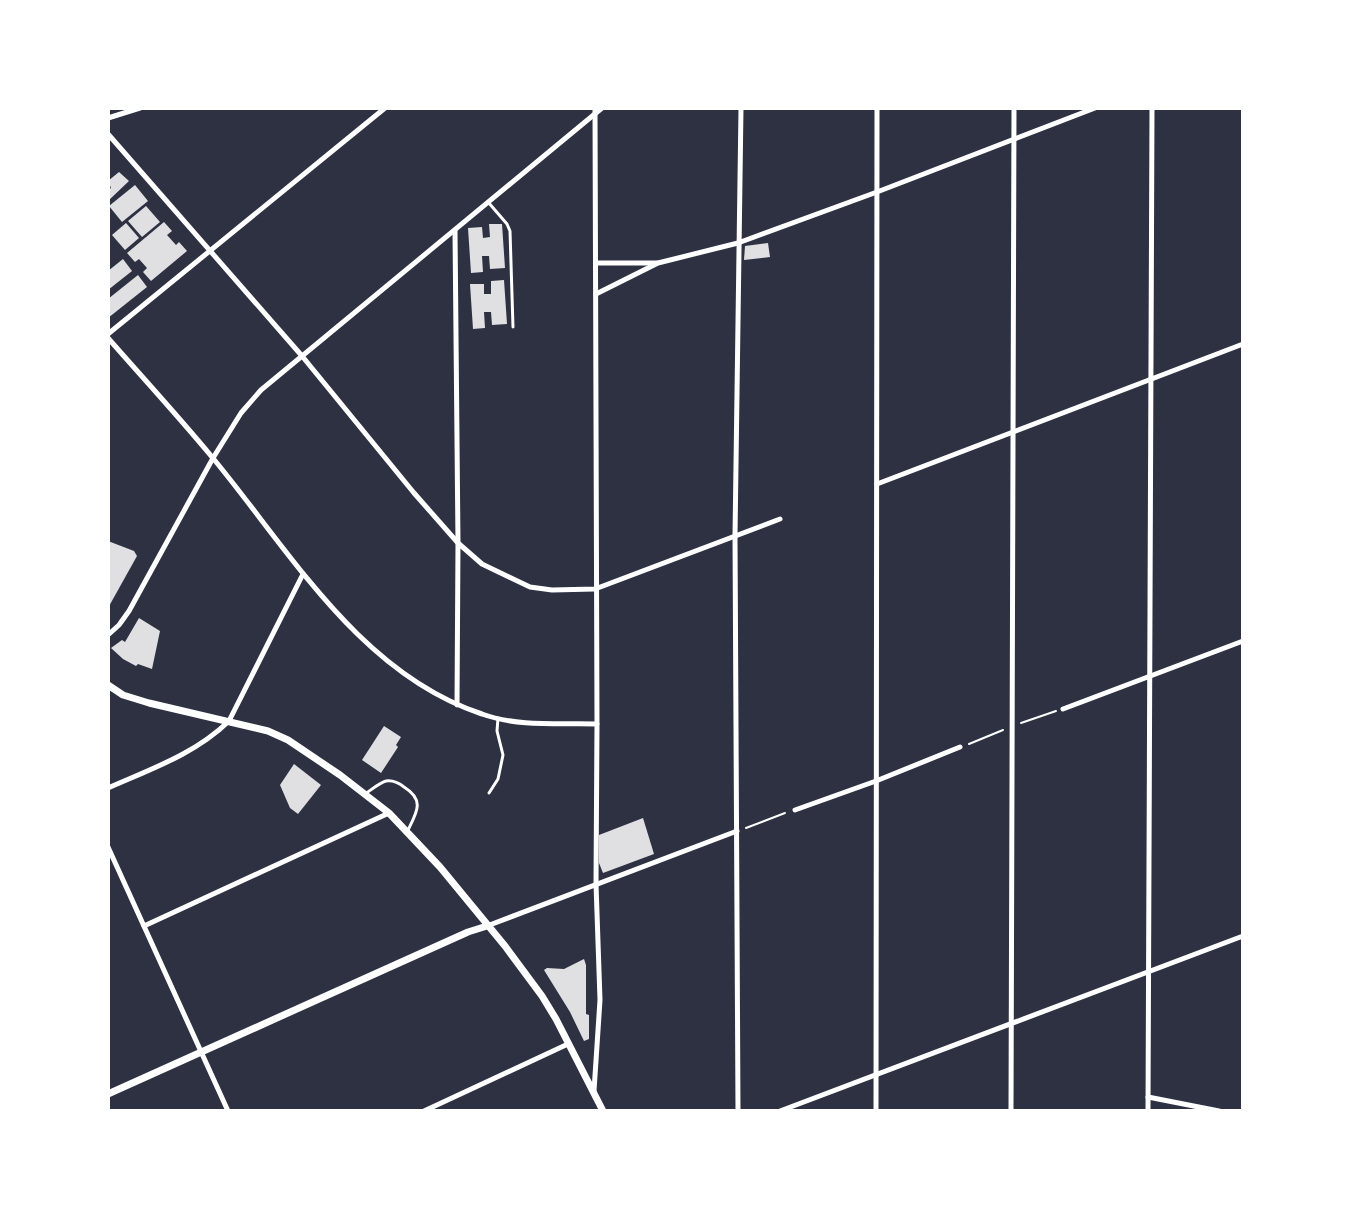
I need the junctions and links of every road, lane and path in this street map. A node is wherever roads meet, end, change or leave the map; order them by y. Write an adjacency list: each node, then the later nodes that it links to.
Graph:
1 (140, 108): 10 (street)
2 (385, 108): 17 (street)
3 (602, 108): 9 (street)
4 (741, 108): 16 (street)
5 (877, 108): 13 (street)
6 (1014, 108): 12 (street)
7 (1095, 108): 12 (street)
8 (1152, 108): 25 (street)
9 (595, 110): 14 (street); 18 (street)
10 (108, 118)
11 (108, 134): 17 (street)
12 (1014, 139): 13 (street); 26 (street)
13 (877, 192): 16 (street); 28 (street)
14 (488, 202): 15 (street); 21 (lane)
15 (455, 231): 24 (street); 31 (street)
16 (738, 243): 19 (street); 30 (street)
17 (211, 252): 22 (street); 24 (street)
18 (596, 263): 19 (street); 20 (street)
19 (658, 263): 20 (street)
20 (596, 294): 33 (street)
21 (513, 327)
22 (108, 336): 27 (street)
23 (1243, 344): 25 (street)
24 (302, 356): 27 (street); 31 (street)
25 (1151, 379): 26 (street); 36 (street)
26 (1013, 432): 28 (street); 58 (street)
27 (213, 458): 32 (street); 34 (street)
28 (877, 484): 44 (street)
29 (780, 519): 30 (street)
30 (735, 536): 33 (street); 51 (street)
31 (458, 543): 33 (street); 38 (street)
32 (303, 574): 38 (street); 41 (street)
33 (595, 589): 42 (street)
34 (108, 635)
35 (1243, 641): 36 (street)
36 (1150, 676): 39 (street); 57 (street)
37 (108, 685): 41 (street)
38 (457, 705): 40 (street)
39 (1063, 709)
40 (498, 718): 42 (street); 46 (lane)
41 (229, 721): 45 (street); 47 (street)
42 (597, 724): 53 (street)
43 (960, 747): 44 (street)
44 (876, 781): 48 (street); 61 (street)
45 (108, 788)
46 (489, 793)
47 (365, 794): 49 (street); 50 (lane)
48 (795, 810): 51 (path)
49 (389, 813): 50 (street); 54 (street)
50 (408, 830): 55 (street)
51 (737, 831): 53 (street); 68 (street)
52 (108, 847): 54 (street)
53 (596, 884): 55 (street); 63 (street)
54 (144, 926): 60 (street)
55 (487, 926): 59 (street); 60 (street)
56 (1243, 936): 57 (street)
57 (1149, 973): 58 (street); 64 (street)
58 (1011, 1025): 61 (street); 71 (street)
59 (569, 1044): 63 (street); 66 (street)
60 (201, 1053): 62 (street); 65 (street)
61 (876, 1076): 69 (street); 70 (street)
62 (108, 1094)
63 (594, 1094): 67 (street)
64 (1148, 1097): 72 (street); 73 (street)
65 (228, 1111)
66 (424, 1111)
67 (603, 1111)
68 (738, 1111)
69 (780, 1111)
70 (876, 1111)
71 (1011, 1111)
72 (1148, 1111)
73 (1219, 1111)

